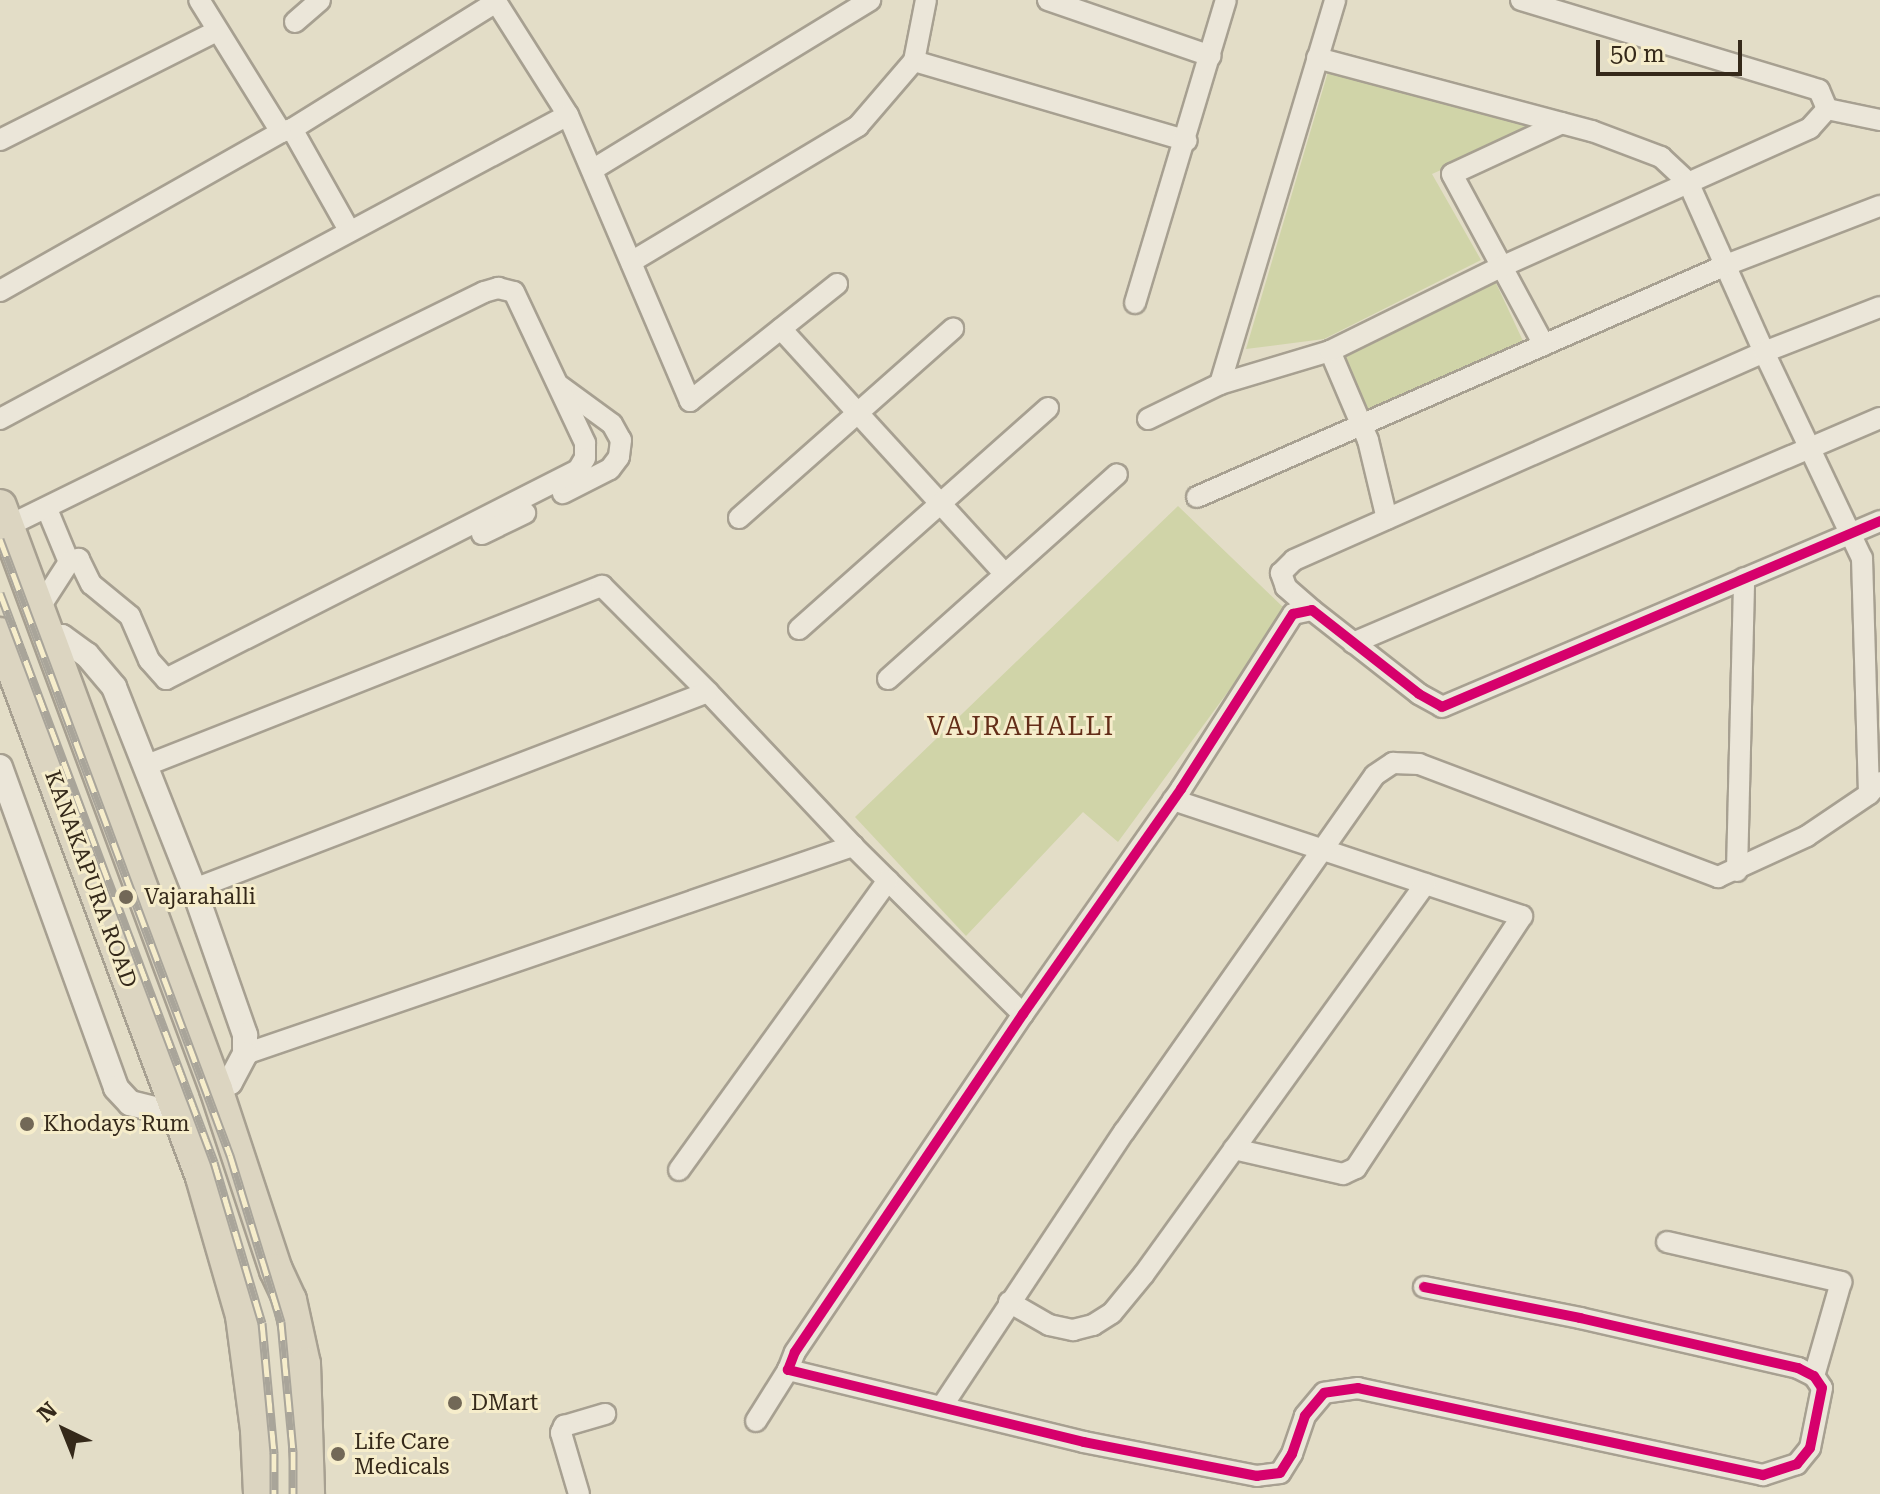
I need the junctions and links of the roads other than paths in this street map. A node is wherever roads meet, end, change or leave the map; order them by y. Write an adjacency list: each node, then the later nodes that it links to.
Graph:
1 (199, 0): 11 (street)
2 (320, 0): 10 (street)
3 (870, 0): 22 (street)
4 (926, 0): 14 (street)
5 (1048, 0): 12 (street)
6 (1226, 0): 12 (street)
7 (1335, 0): 13 (street)
8 (1521, 0): 15 (street)
9 (496, 1): 16 (street); 19 (street)
10 (295, 22)
11 (217, 31): 19 (street); 20 (street)
12 (1211, 56): 21 (street)
13 (1317, 58): 18 (street); 39 (street)
14 (914, 61): 21 (street); 26 (street)
15 (1827, 109): 17 (street); 23 (street)
16 (568, 115): 22 (street); 25 (street)
17 (1880, 120)
18 (1562, 123): 23 (street); 28 (street)
19 (286, 131): 25 (street); 30 (street)
20 (0, 140)
21 (1187, 141): 31 (street)
22 (592, 170): 26 (street)
23 (1688, 182): 27 (street); 28 (street)
24 (1880, 206): 27 (street)
25 (349, 230): 43 (street)
26 (631, 262): 33 (street)
27 (1726, 265): 35 (street); 37 (street)
28 (1501, 267): 35 (street); 36 (street)
29 (837, 284): 33 (street)
30 (0, 291)
31 (1135, 303)
32 (1880, 307): 37 (street)
33 (781, 329): 41 (street)
34 (953, 329): 41 (street)
35 (1544, 345): 45 (street)
36 (1330, 351): 39 (street); 45 (street)
37 (1764, 352): 46 (street); 55 (street)
38 (557, 384): 48 (street); 51 (street); 58 (street)
39 (1220, 384): 44 (street)
40 (1048, 408): 50 (street)
41 (858, 414): 50 (street); 54 (street)
42 (1880, 418): 46 (street)
43 (0, 419)
44 (1148, 419)
45 (1362, 423): 49 (street); 55 (street)
46 (1808, 447): 57 (street); 66 (street)
47 (1117, 474): 60 (street)
48 (555, 497)
49 (1197, 497)
50 (940, 503): 60 (street); 64 (street)
51 (47, 509): 53 (street); 59 (street)
52 (525, 513): 58 (street)
53 (4, 516): 62 (highway, KANAKAPURA ROAD)
54 (739, 518)
55 (1387, 519): 63 (street)
56 (1880, 521): 57 (street)
57 (1850, 532): 61 (street); 72 (street)
58 (402, 560): 59 (street)
59 (69, 562): 62 (street)
60 (1004, 573): 68 (street)
61 (1744, 578): 66 (street); 76 (street)
62 (40, 607): 65 (highway, KANAKAPURA ROAD)
63 (1312, 610): 66 (street); 73 (street)
64 (799, 629)
65 (52, 639): 70 (street); 82 (highway, KANAKAPURA ROAD)
66 (1353, 643)
67 (2, 648): 83 (highway, KANAKAPURA ROAD)
68 (888, 679)
69 (708, 692): 70 (street); 74 (street); 79 (street)
70 (147, 765): 79 (street)
71 (0, 767): 83 (street, KANAKAPURA ROAD)
72 (1877, 784): 76 (street)
73 (1173, 800): 75 (street); 80 (street)
74 (853, 846): 77 (street); 81 (street)
75 (1322, 850): 76 (street); 78 (street); 88 (street)
76 (1737, 871)
77 (888, 880): 80 (street); 85 (street)
78 (1425, 884): 84 (street); 84 (street)
79 (194, 889): 81 (street)
80 (1023, 1014): 89 (street)
81 (245, 1054): 82 (street)
82 (219, 1096): 83 (highway); 96 (highway, KANAKAPURA ROAD)
83 (178, 1113): 95 (highway, KANAKAPURA ROAD)
84 (1234, 1149): 88 (street)
85 (679, 1170)
86 (1667, 1242): 90 (street)
87 (1424, 1287): 90 (street)
88 (1009, 1302): 91 (street)
89 (788, 1370): 91 (street); 93 (street)
90 (1814, 1376): 94 (street)
91 (943, 1405): 94 (street)
92 (605, 1414): 97 (street)
93 (756, 1421)
94 (1779, 1472): 98 (street)
95 (260, 1494)
96 (308, 1494)
97 (579, 1494)
98 (1768, 1494)

